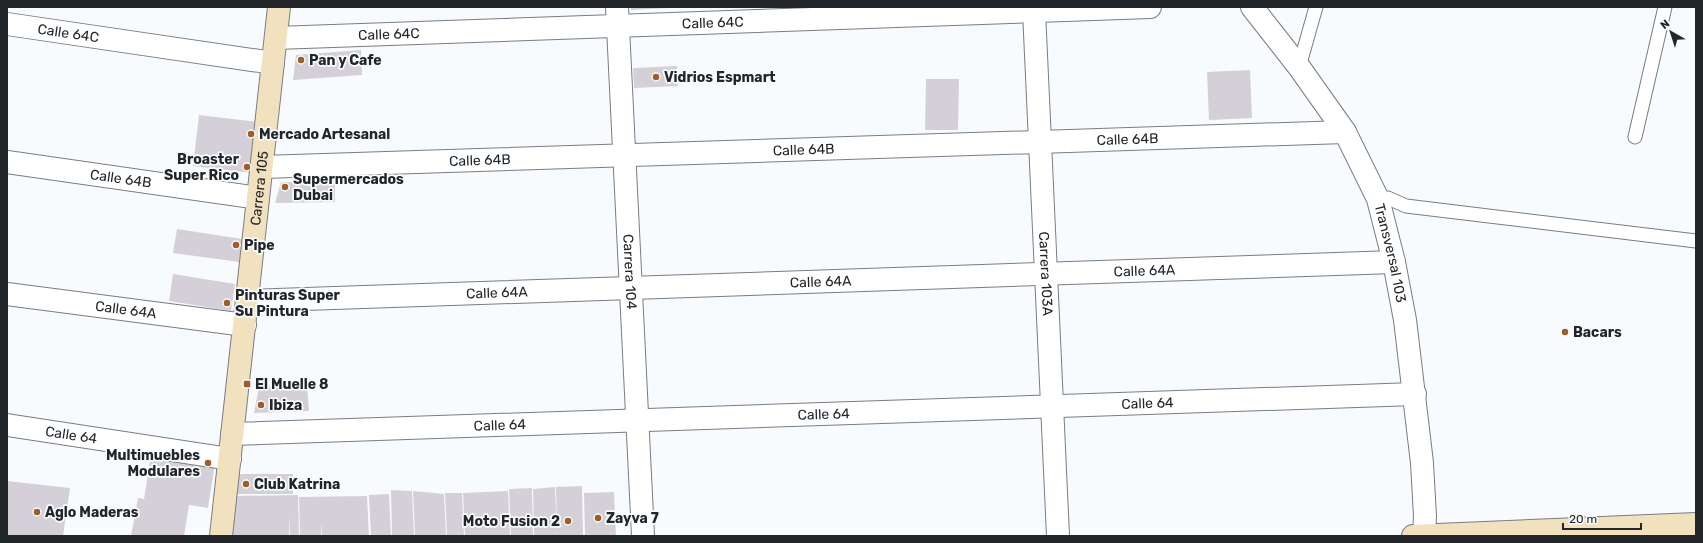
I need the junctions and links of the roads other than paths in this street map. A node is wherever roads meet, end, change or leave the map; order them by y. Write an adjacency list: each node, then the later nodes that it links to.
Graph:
1 (279, 7): 9 (street, Carrera 105)
2 (1150, 7): 6 (street, Calle 64C)
3 (1252, 7): 11 (street, Transversal 103)
4 (1316, 7): 11 (lane)
5 (1665, 7): 13 (lane)
6 (1034, 11): 7 (street, Calle 64C); 14 (street, Carrera 103A)
7 (618, 17): 9 (street, Calle 64C); 15 (street, Carrera 104)
8 (7, 24): 10 (street, Calle 64C)
9 (276, 38): 10 (street, Carrera 105)
10 (273, 63): 17 (street, Carrera 105)
11 (1299, 67): 12 (street, Transversal 103)
12 (1345, 132): 14 (street, Calle 64B); 19 (street, Transversal 103)
13 (1635, 137)
14 (1040, 142): 15 (street, Calle 64B); 22 (street, Carrera 103A)
15 (624, 156): 17 (street, Calle 64B); 23 (street, Carrera 104)
16 (7, 162): 18 (street, Calle 64B)
17 (262, 167): 18 (street, Carrera 105)
18 (258, 198): 25 (street, Carrera 105)
19 (1378, 199): 20 (lane); 21 (street, Transversal 103)
20 (1696, 240)
21 (1394, 262): 22 (street, Calle 64A); 27 (street, Transversal 103)
22 (1046, 273): 23 (street, Calle 64A); 28 (street, Carrera 103A)
23 (631, 287): 25 (street, Calle 64A); 29 (street, Carrera 104)
24 (7, 294): 26 (street, Calle 64A)
25 (247, 300): 26 (street, Carrera 105)
26 (244, 325): 31 (street, Carrera 105)
27 (1415, 394): 28 (street, Calle 64); 38 (street, Transversal 103)
28 (1052, 407): 29 (street, Calle 64); 36 (street, Carrera 103A)
29 (637, 421): 31 (street, Calle 64); 35 (street, Carrera 104)
30 (7, 425): 32 (street, Calle 64)
31 (232, 434): 32 (street, Carrera 105)
32 (230, 459): 34 (street, Carrera 105)
33 (1696, 524): 38 (street)
34 (221, 536)
35 (643, 536)
36 (1058, 536)
37 (1412, 536): 38 (street)
38 (1424, 536)

